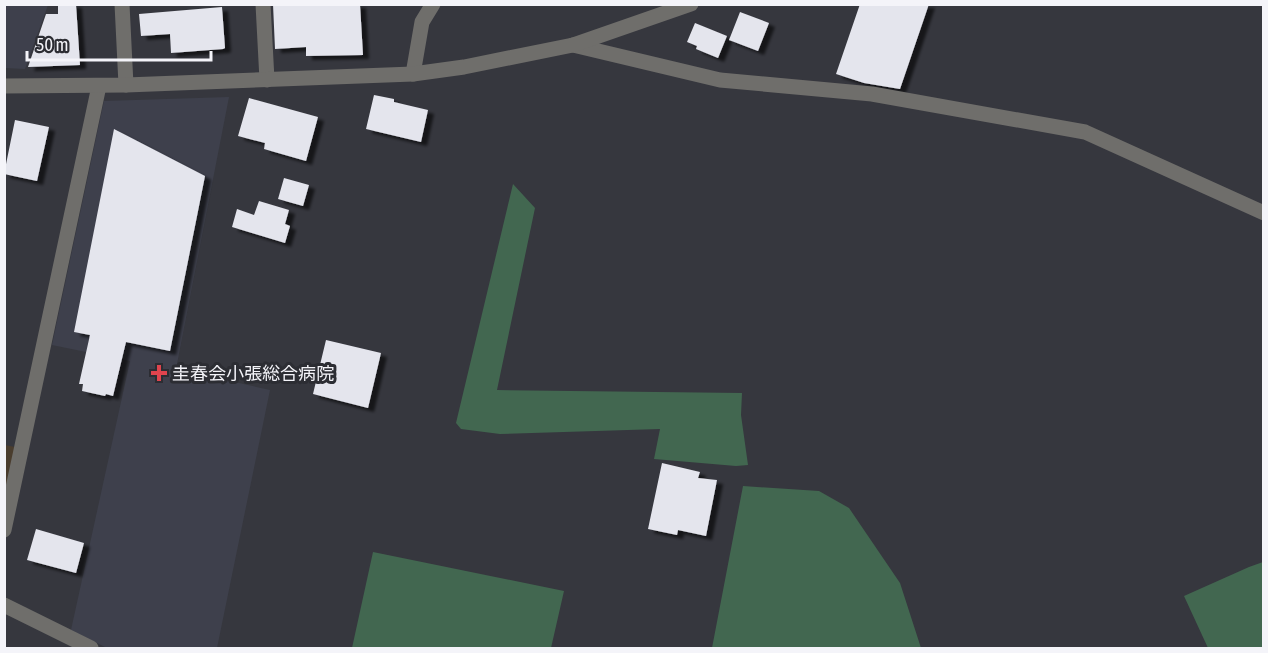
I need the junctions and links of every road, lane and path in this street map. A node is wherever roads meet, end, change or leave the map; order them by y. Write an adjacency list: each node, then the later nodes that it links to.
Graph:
1 (122, 4): 8 (street)
2 (264, 4): 7 (street)
3 (433, 4): 6 (street)
4 (691, 4): 5 (street)
5 (573, 45): 6 (street); 11 (street)
6 (413, 74): 7 (street)
7 (267, 80): 8 (street)
8 (126, 85): 10 (street)
9 (4, 86): 10 (street)
10 (99, 86): 12 (street)
11 (1263, 213)
12 (4, 530)
13 (4, 605): 14 (street)
14 (91, 648)

